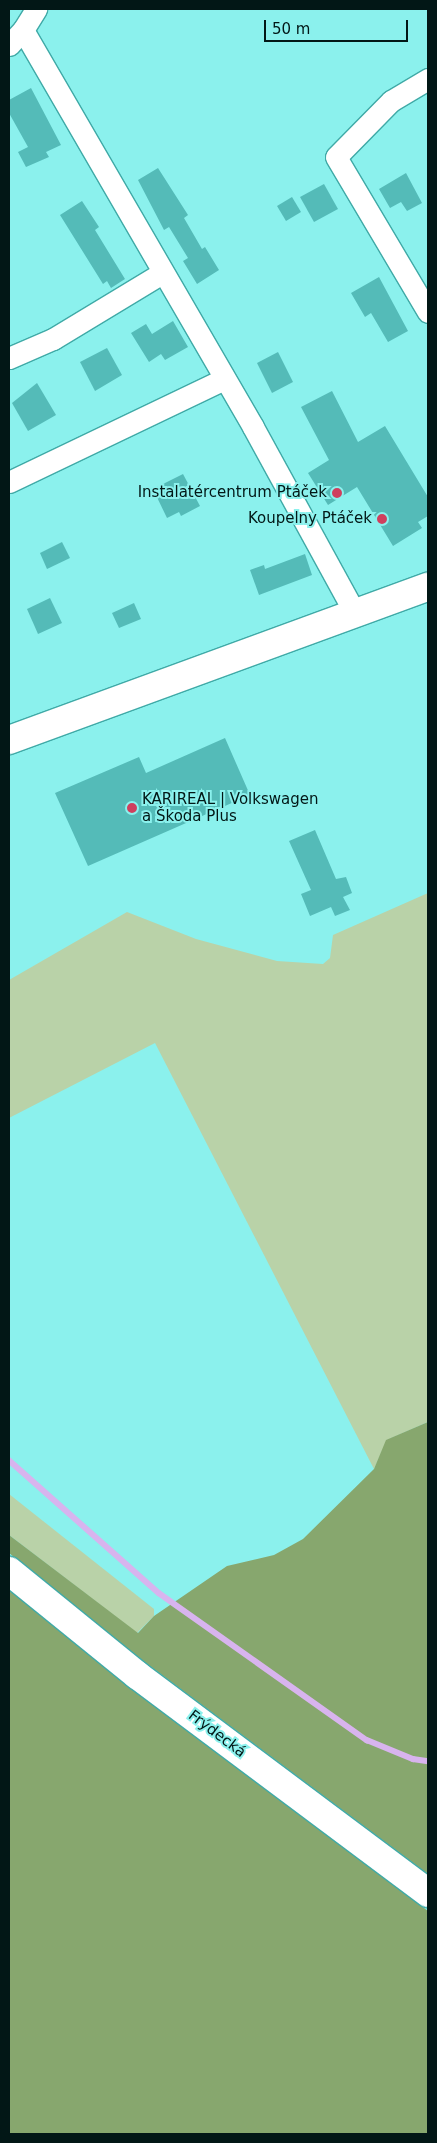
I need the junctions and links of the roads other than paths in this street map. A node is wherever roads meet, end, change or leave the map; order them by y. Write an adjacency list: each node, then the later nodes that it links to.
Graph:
1 (36, 9): 2 (street)
2 (16, 38): 4 (street)
3 (428, 80): 5 (street)
4 (162, 273): 6 (street); 7 (street)
5 (428, 312)
6 (9, 358)
7 (224, 379): 8 (street); 10 (street)
8 (9, 482)
9 (428, 587): 10 (main road)
10 (355, 613): 11 (main road)
11 (9, 740)
12 (9, 1571): 13 (main road, Frýdecká)
13 (428, 1893)

